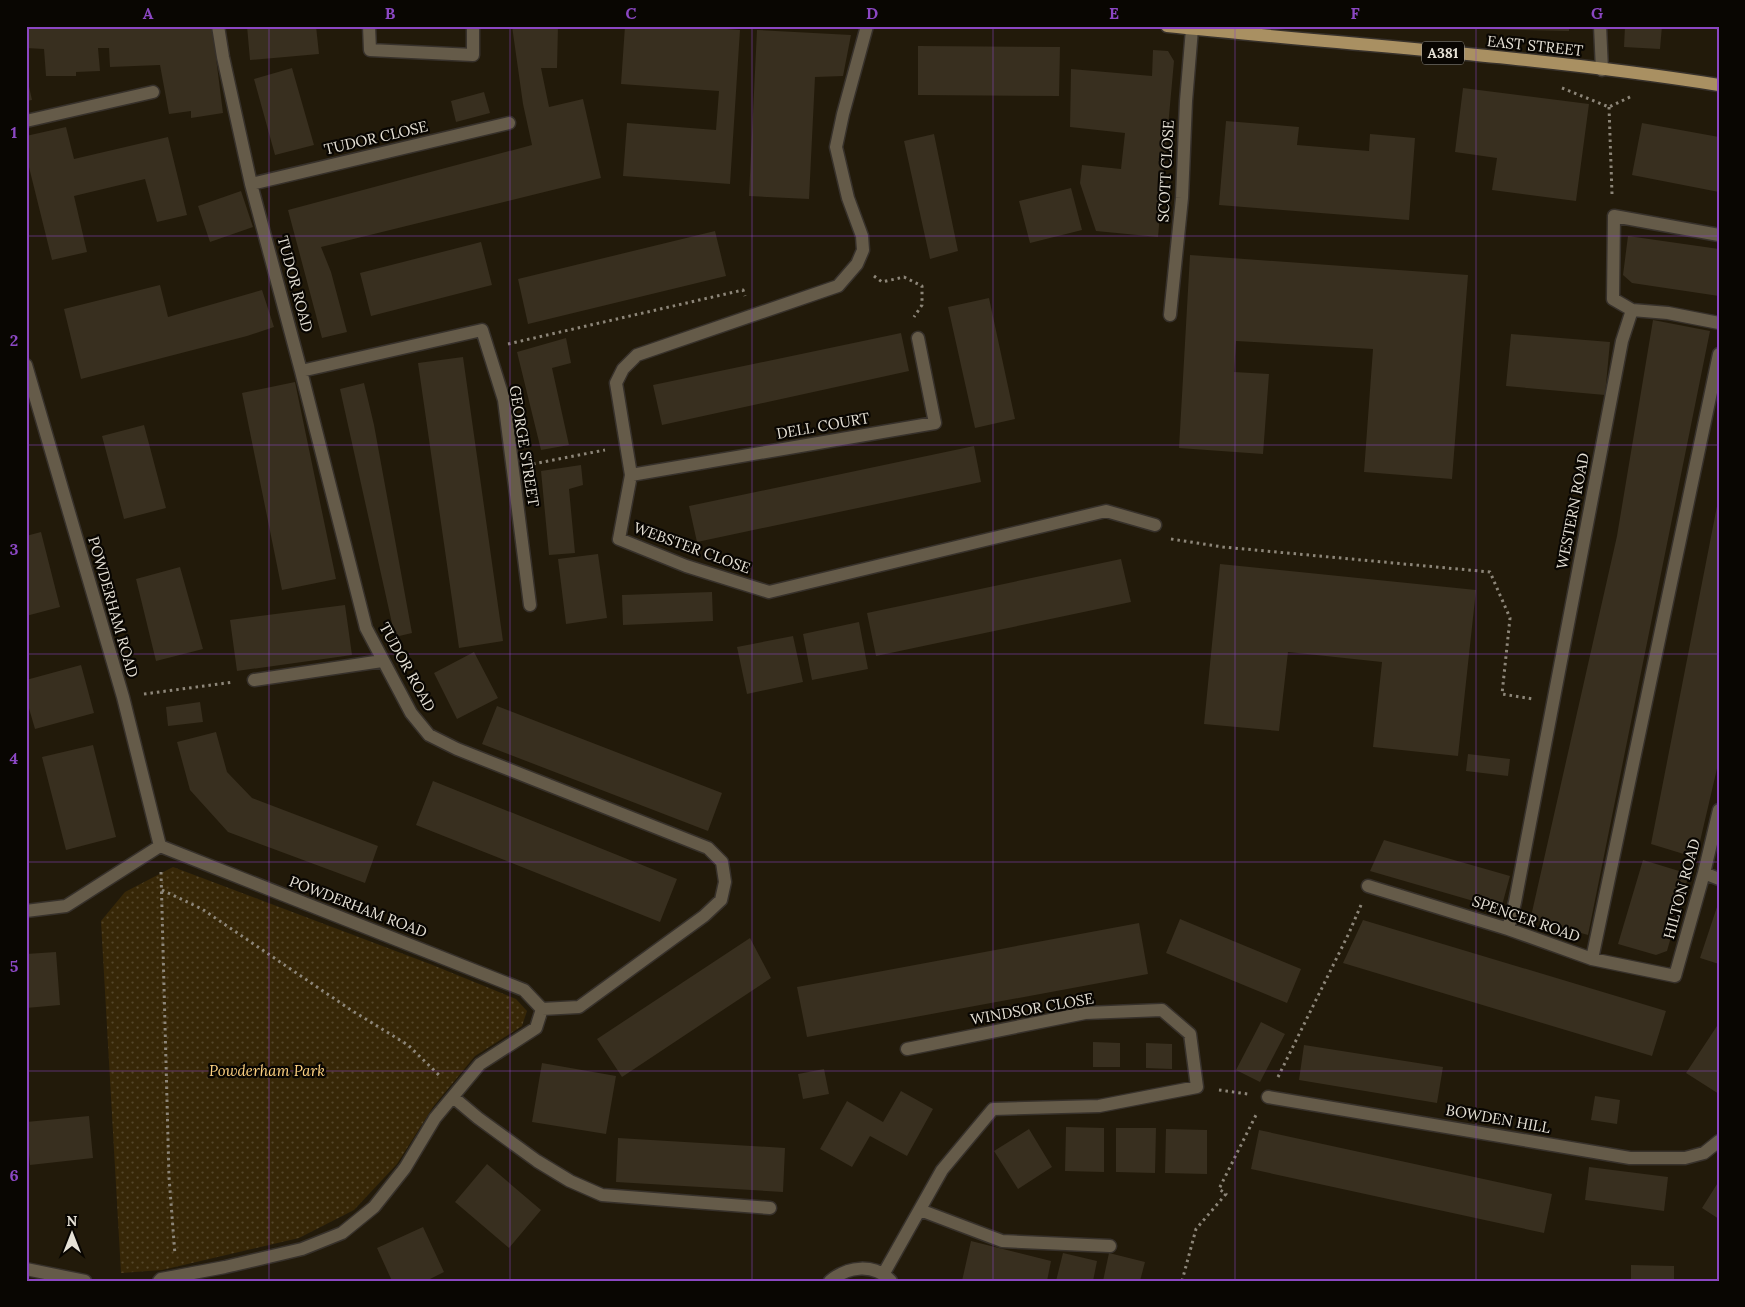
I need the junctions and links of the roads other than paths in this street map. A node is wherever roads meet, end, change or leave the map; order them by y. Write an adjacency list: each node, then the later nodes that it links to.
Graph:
1 (218, 26): 13 (street, TUDOR ROAD)
2 (369, 26): 3 (street)
3 (474, 26)
4 (867, 26): 22 (street, WEBSTER CLOSE)
5 (1167, 26): 7 (main road, EAST STREET / A381)
6 (1600, 26): 8 (street)
7 (1192, 29): 8 (main road, EAST STREET / A381); 16 (street, SCOTT CLOSE)
8 (1602, 70): 9 (main road, EAST STREET / A381)
9 (1719, 85)
10 (153, 92): 11 (street)
11 (26, 121)
12 (508, 123): 13 (street, TUDOR CLOSE)
13 (251, 184): 21 (street, TUDOR ROAD)
14 (1719, 235): 15 (street)
15 (1632, 310): 17 (street); 33 (street, WESTERN ROAD)
16 (1170, 315)
17 (1719, 323)
18 (918, 338): 22 (street, DELL COURT)
19 (1719, 354): 34 (street)
20 (26, 365): 28 (street, POWDERHAM ROAD)
21 (301, 371): 24 (street, GEORGE STREET); 25 (street, TUDOR ROAD)
22 (631, 475): 23 (street, WEBSTER CLOSE)
23 (1155, 525)
24 (530, 605)
25 (382, 661): 26 (street); 36 (street, TUDOR ROAD)
26 (254, 680)
27 (1719, 810): 29 (street, HILTON ROAD)
28 (160, 846): 32 (street); 36 (street, POWDERHAM ROAD)
29 (1704, 873): 30 (street); 35 (street, HILTON ROAD)
30 (1719, 879)
31 (1368, 886): 33 (street, SPENCER ROAD)
32 (26, 911)
33 (1508, 929): 34 (street, SPENCER ROAD)
34 (1592, 959): 35 (street, SPENCER ROAD)
35 (1675, 976)
36 (542, 1009): 38 (street)
37 (907, 1049): 42 (street, WINDSOR CLOSE)
38 (455, 1093): 41 (street); 47 (street)
39 (1268, 1097): 40 (street, BOWDEN HILL)
40 (1719, 1141)
41 (770, 1208)
42 (920, 1210): 43 (street); 45 (street)
43 (1110, 1246)
44 (26, 1269): 46 (street)
45 (887, 1277): 48 (street)
46 (85, 1281)
47 (159, 1281)
48 (830, 1281)

